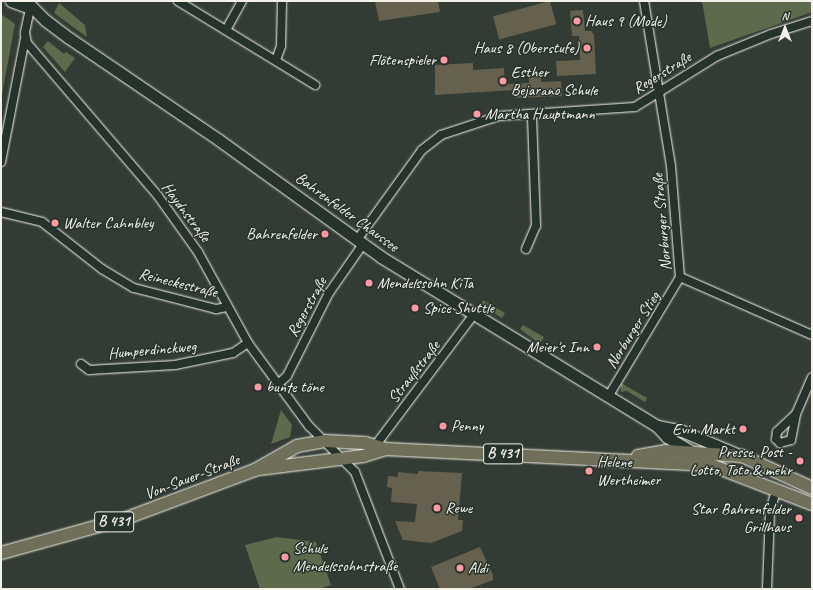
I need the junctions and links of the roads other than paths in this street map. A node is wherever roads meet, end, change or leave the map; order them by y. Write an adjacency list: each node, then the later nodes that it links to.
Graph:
1 (11, 1): 6 (main road, Bahrenfelder Chaussee)
2 (178, 1): 8 (street)
3 (242, 1): 8 (street)
4 (282, 1): 10 (street)
5 (644, 1): 12 (street, Norburger Straße)
6 (30, 3): 9 (street); 16 (main road, Bahrenfelder Chaussee)
7 (812, 21): 12 (street, Regerstraße)
8 (226, 30): 10 (street)
9 (25, 38): 14 (street); 19 (street, Haydnstraße)
10 (276, 60): 11 (street)
11 (315, 85)
12 (658, 94): 13 (street, Regerstraße); 18 (street, Norburger Straße)
13 (532, 115): 16 (street, Regerstraße); 17 (street)
14 (1, 162)
15 (1, 212): 19 (street, Reineckestraße)
16 (360, 242): 20 (main road, Bahrenfelder Chaussee); 25 (street, Regerstraße)
17 (526, 249)
18 (680, 277): 21 (street, Norburger Straße); 26 (street, Norburger Stieg)
19 (227, 308): 22 (street, Haydnstraße)
20 (474, 314): 26 (main road, Bahrenfelder Chaussee); 30 (street, Straußstraße)
21 (812, 336)
22 (248, 343): 23 (street, Humperdinckweg); 25 (street, Haydnstraße)
23 (81, 364)
24 (812, 377): 27 (street)
25 (278, 384): 29 (street, Haydnstraße)
26 (608, 397): 28 (main road, Bahrenfelder Chaussee)
27 (796, 414)
28 (657, 426): 31 (main road, Bahrenfelder Chaussee); 32 (main road, Bahrenfelder Chaussee)
29 (325, 441): 30 (main road, Von-Sauer-Straße / B 431); 33 (street); 35 (main road); 37 (main road, Von-Sauer-Straße / B 431)
30 (375, 446): 33 (main road); 33 (main road, Von-Sauer-Straße / B 431); 34 (main road, Von-Sauer-Straße / B 431)
31 (692, 452): 32 (main road, Bahrenfelder Chaussee / B 431); 34 (main road, Bahrenfelder Chaussee / B 431); 36 (main road, Bahrenfelder Chaussee)
32 (742, 456): 38 (main road, Bahrenfelder Chaussee / B 431)
33 (343, 457): 35 (main road, Von-Sauer-Straße / B 431); 42 (street)
34 (621, 459): 36 (main road, Von-Sauer-Straße / B 431)
35 (301, 462): 37 (main road, Von-Sauer-Straße / B 431)
36 (711, 465): 39 (main road, Bahrenfelder Chaussee / B 431)
37 (255, 470): 41 (main road, Von-Sauer-Straße / B 431)
38 (812, 488)
39 (777, 489): 40 (main road, Bahrenfelder Chaussee / B 431); 43 (street)
40 (812, 504)
41 (1, 554)
42 (400, 589)
43 (767, 589)

